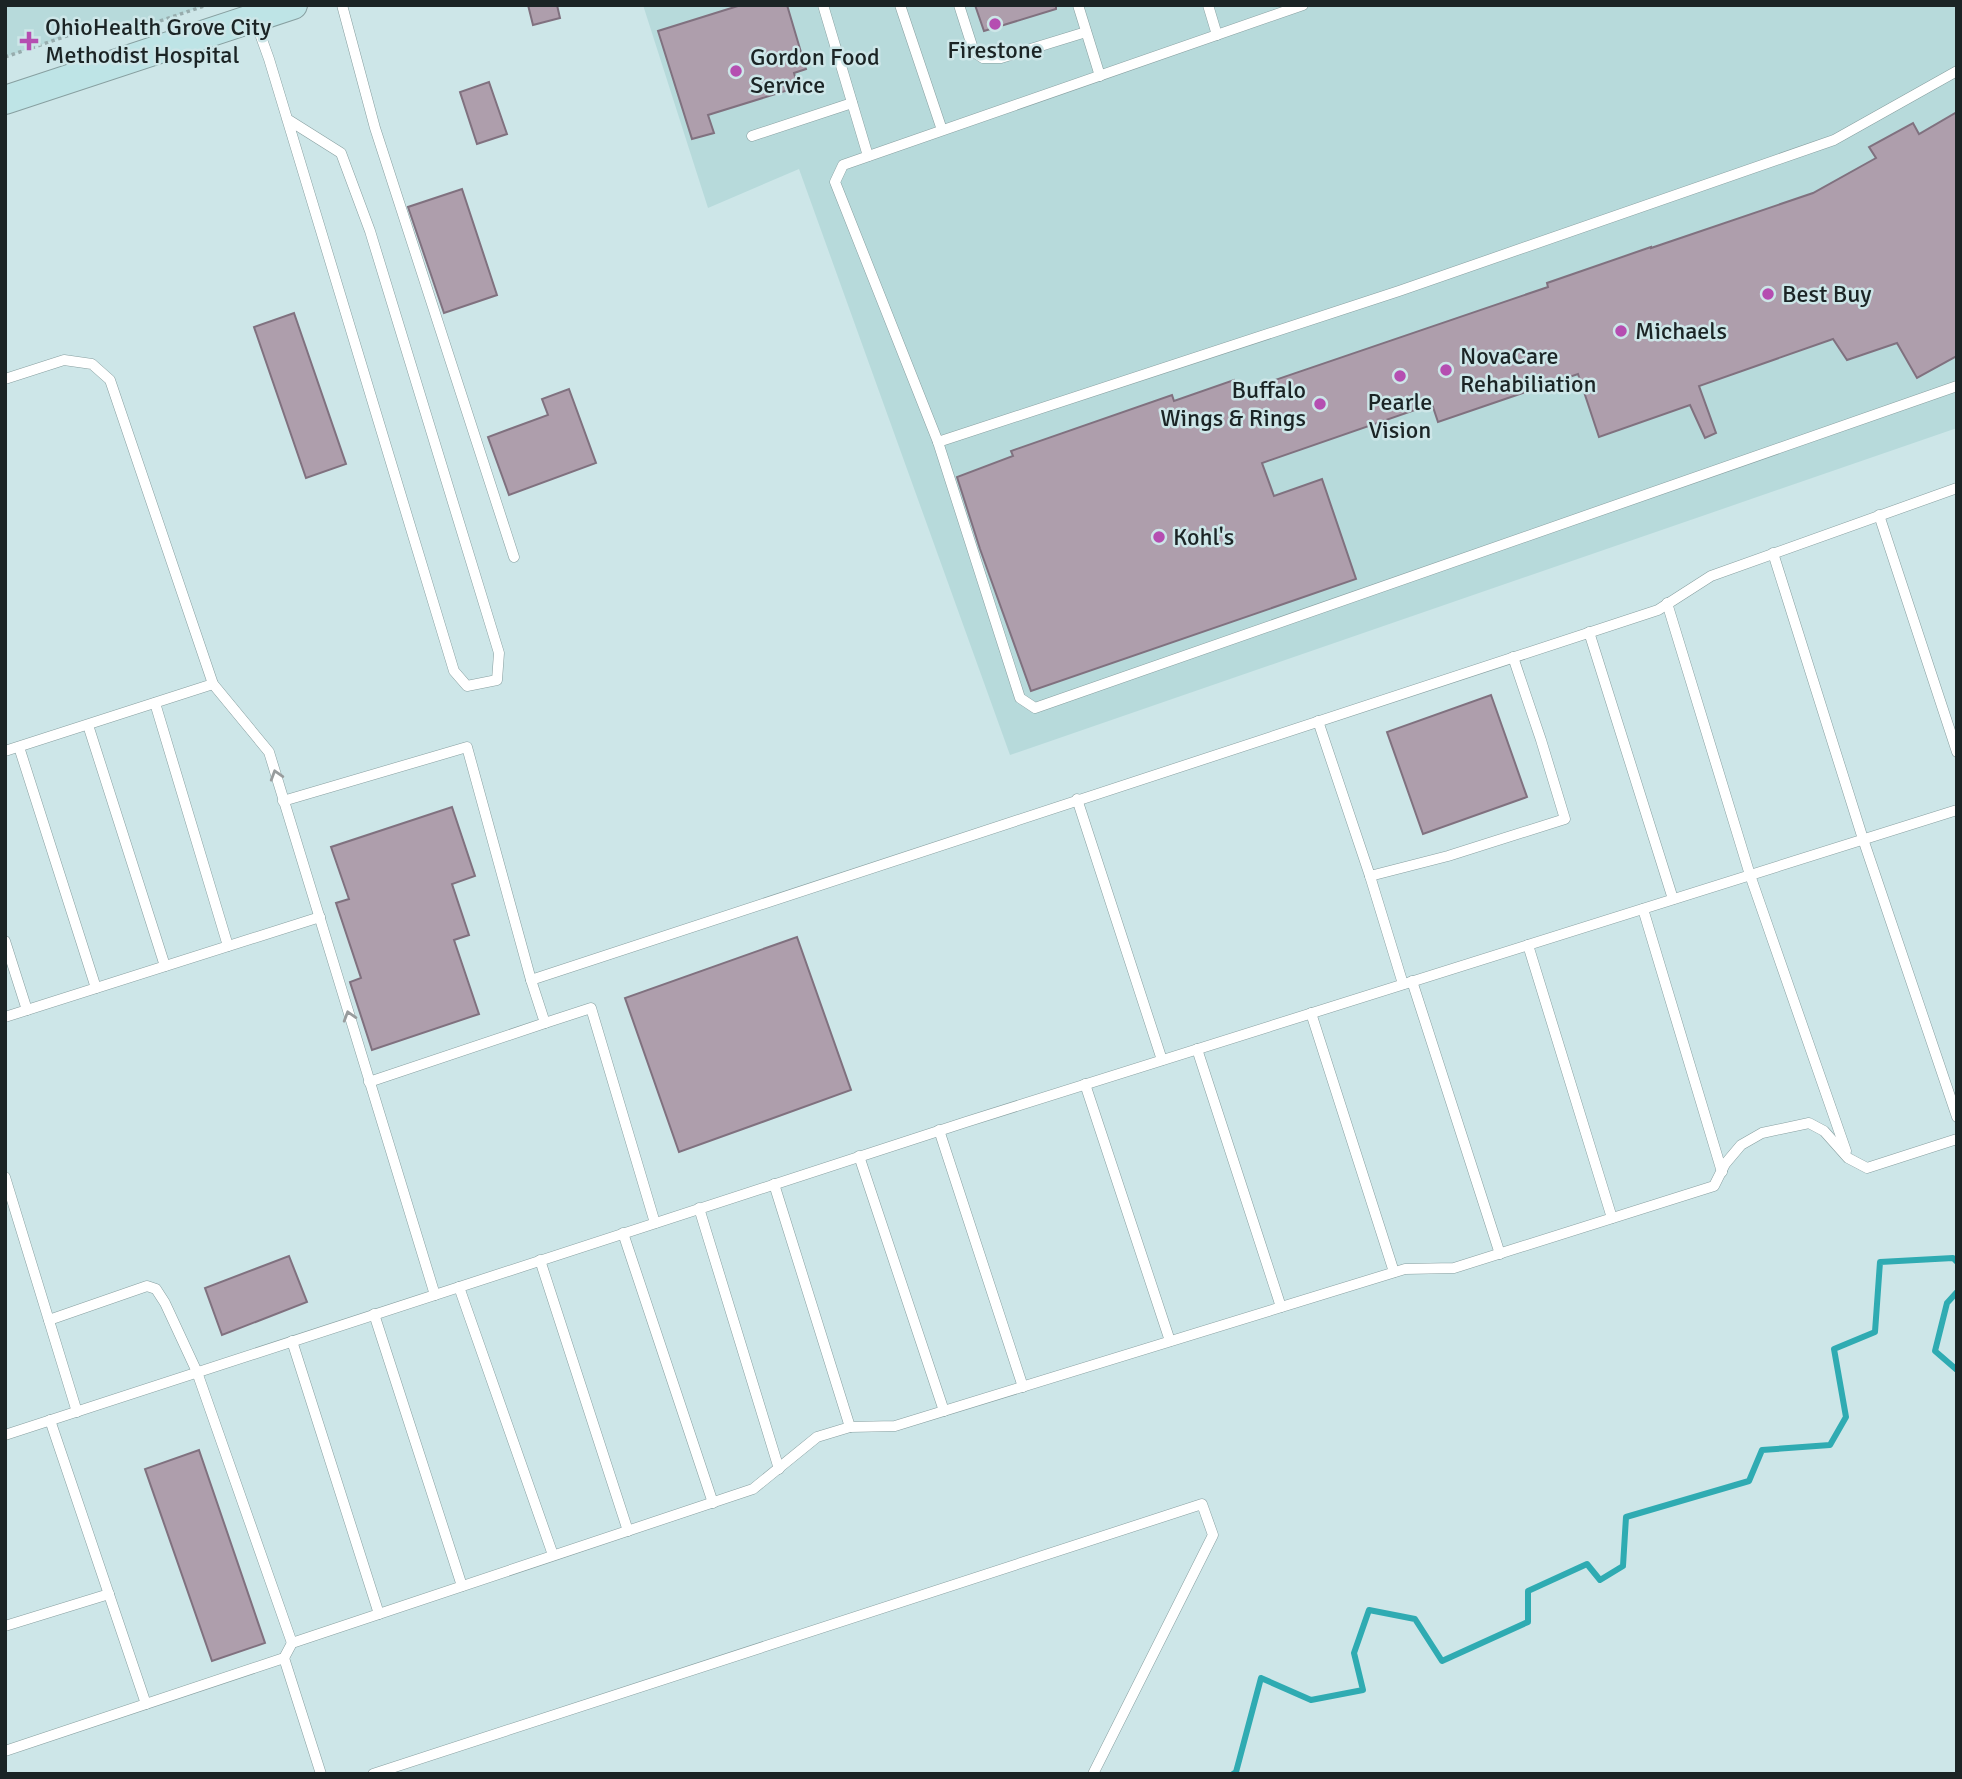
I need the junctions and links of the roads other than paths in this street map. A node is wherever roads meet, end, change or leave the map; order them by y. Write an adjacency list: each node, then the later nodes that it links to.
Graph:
1 (293, 5): 9 (main road)
2 (342, 5): 26 (lane)
3 (822, 5): 15 (lane)
4 (900, 5): 17 (lane)
5 (959, 5): 10 (lane)
6 (1077, 5): 10 (lane)
7 (1208, 5): 11 (lane)
8 (1303, 5): 11 (lane)
9 (254, 17): 14 (main road); 16 (lane)
10 (1087, 32): 13 (lane)
11 (1217, 35): 13 (lane)
12 (1957, 71): 22 (lane)
13 (1100, 76): 17 (lane)
14 (5, 100)
15 (852, 103): 18 (lane); 19 (lane)
16 (288, 119): 16 (lane)
17 (942, 130): 19 (lane)
18 (752, 136)
19 (868, 156): 22 (lane)
20 (5, 379): 30 (lane)
21 (1957, 386): 22 (lane)
22 (938, 442)
23 (1957, 488): 24 (lane)
24 (1879, 515): 25 (lane); 36 (lane)
25 (1773, 553): 27 (lane); 40 (lane)
26 (514, 557)
27 (1667, 603): 28 (lane); 41 (lane)
28 (1590, 632): 29 (lane); 43 (lane)
29 (1513, 657): 32 (lane); 42 (lane)
30 (214, 684): 31 (lane); 38 (lane, one-way to 30)
31 (155, 703): 33 (lane); 48 (lane)
32 (1318, 721): 37 (lane); 42 (lane)
33 (88, 725): 34 (lane); 49 (lane)
34 (19, 747): 35 (lane); 52 (lane)
35 (5, 751)
36 (1957, 752)
37 (1077, 799): 50 (lane); 58 (lane)
38 (283, 801): 45 (lane); 50 (lane)
39 (1957, 810): 40 (lane)
40 (1863, 839): 41 (lane); 61 (lane)
41 (1750, 875): 43 (lane); 65 (lane)
42 (1370, 876): 51 (lane)
43 (1672, 900): 44 (lane)
44 (1643, 909): 47 (lane); 66 (lane)
45 (320, 917): 48 (lane); 59 (lane, one-way to 45)
46 (5, 941): 53 (lane)
47 (1528, 945): 51 (lane); 70 (lane)
48 (228, 946): 49 (lane)
49 (165, 966): 52 (lane)
50 (531, 980): 56 (lane)
51 (1407, 983): 54 (lane); 73 (lane)
52 (96, 988): 53 (lane)
53 (27, 1010): 55 (lane)
54 (1311, 1013): 57 (lane); 75 (lane)
55 (5, 1017)
56 (545, 1023): 59 (lane); 71 (lane)
57 (1197, 1049): 58 (lane); 78 (lane)
58 (1162, 1060): 60 (lane)
59 (369, 1082): 77 (lane)
60 (1085, 1084): 62 (lane); 81 (lane)
61 (1957, 1117)
62 (939, 1130): 64 (lane); 84 (lane)
63 (1957, 1139): 65 (lane)
64 (859, 1156): 68 (lane); 85 (lane)
65 (1848, 1158): 66 (lane)
66 (1721, 1172): 70 (lane)
67 (5, 1177): 80 (lane)
68 (774, 1184): 69 (lane); 88 (lane)
69 (699, 1209): 71 (lane); 90 (lane)
70 (1612, 1218): 73 (lane)
71 (655, 1223): 72 (lane)
72 (623, 1233): 74 (lane); 91 (lane)
73 (1500, 1254): 75 (lane)
74 (540, 1260): 76 (lane); 92 (lane)
75 (1395, 1272): 78 (lane)
76 (459, 1287): 77 (lane); 93 (lane)
77 (435, 1295): 79 (lane)
78 (1281, 1307): 81 (lane)
79 (374, 1314): 82 (lane); 94 (lane)
80 (48, 1320): 83 (lane); 86 (lane)
81 (1170, 1341): 84 (lane)
82 (292, 1342): 83 (lane); 96 (lane)
83 (197, 1372): 86 (lane); 98 (lane)
84 (1023, 1387): 85 (lane)
85 (944, 1411): 88 (lane)
86 (77, 1412): 87 (lane)
87 (50, 1420): 89 (lane); 95 (lane)
88 (850, 1427): 90 (lane)
89 (5, 1435)
90 (779, 1469): 91 (lane)
91 (713, 1503): 92 (lane)
92 (628, 1531): 93 (lane)
93 (553, 1555): 94 (lane)
94 (462, 1586): 96 (lane)
95 (109, 1594): 97 (lane); 100 (lane)
96 (379, 1614): 98 (lane)
97 (5, 1626)
98 (292, 1643): 99 (lane)
99 (285, 1658): 100 (lane); 102 (lane)
100 (146, 1704): 101 (lane)
101 (5, 1751)
102 (321, 1774)
103 (373, 1774): 104 (lane)
104 (1093, 1774)

